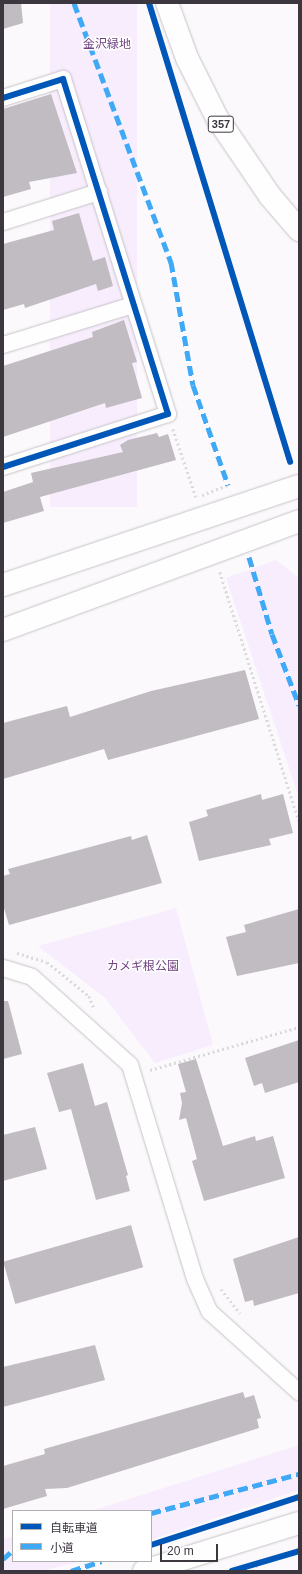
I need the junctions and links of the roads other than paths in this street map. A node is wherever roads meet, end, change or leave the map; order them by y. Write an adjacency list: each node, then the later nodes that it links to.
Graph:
1 (167, 3): 5 (main road, 357)
2 (3, 98): 3 (street)
3 (98, 192): 4 (street); 6 (street)
4 (3, 222)
5 (299, 230)
6 (133, 305): 7 (street); 8 (street)
7 (3, 345)
8 (3, 467)
9 (299, 486): 11 (main road)
10 (299, 521): 12 (main road)
11 (3, 585)
12 (3, 630)
13 (3, 968): 14 (street)
14 (299, 1392)
15 (299, 1523): 16 (main road)
16 (144, 1571)

